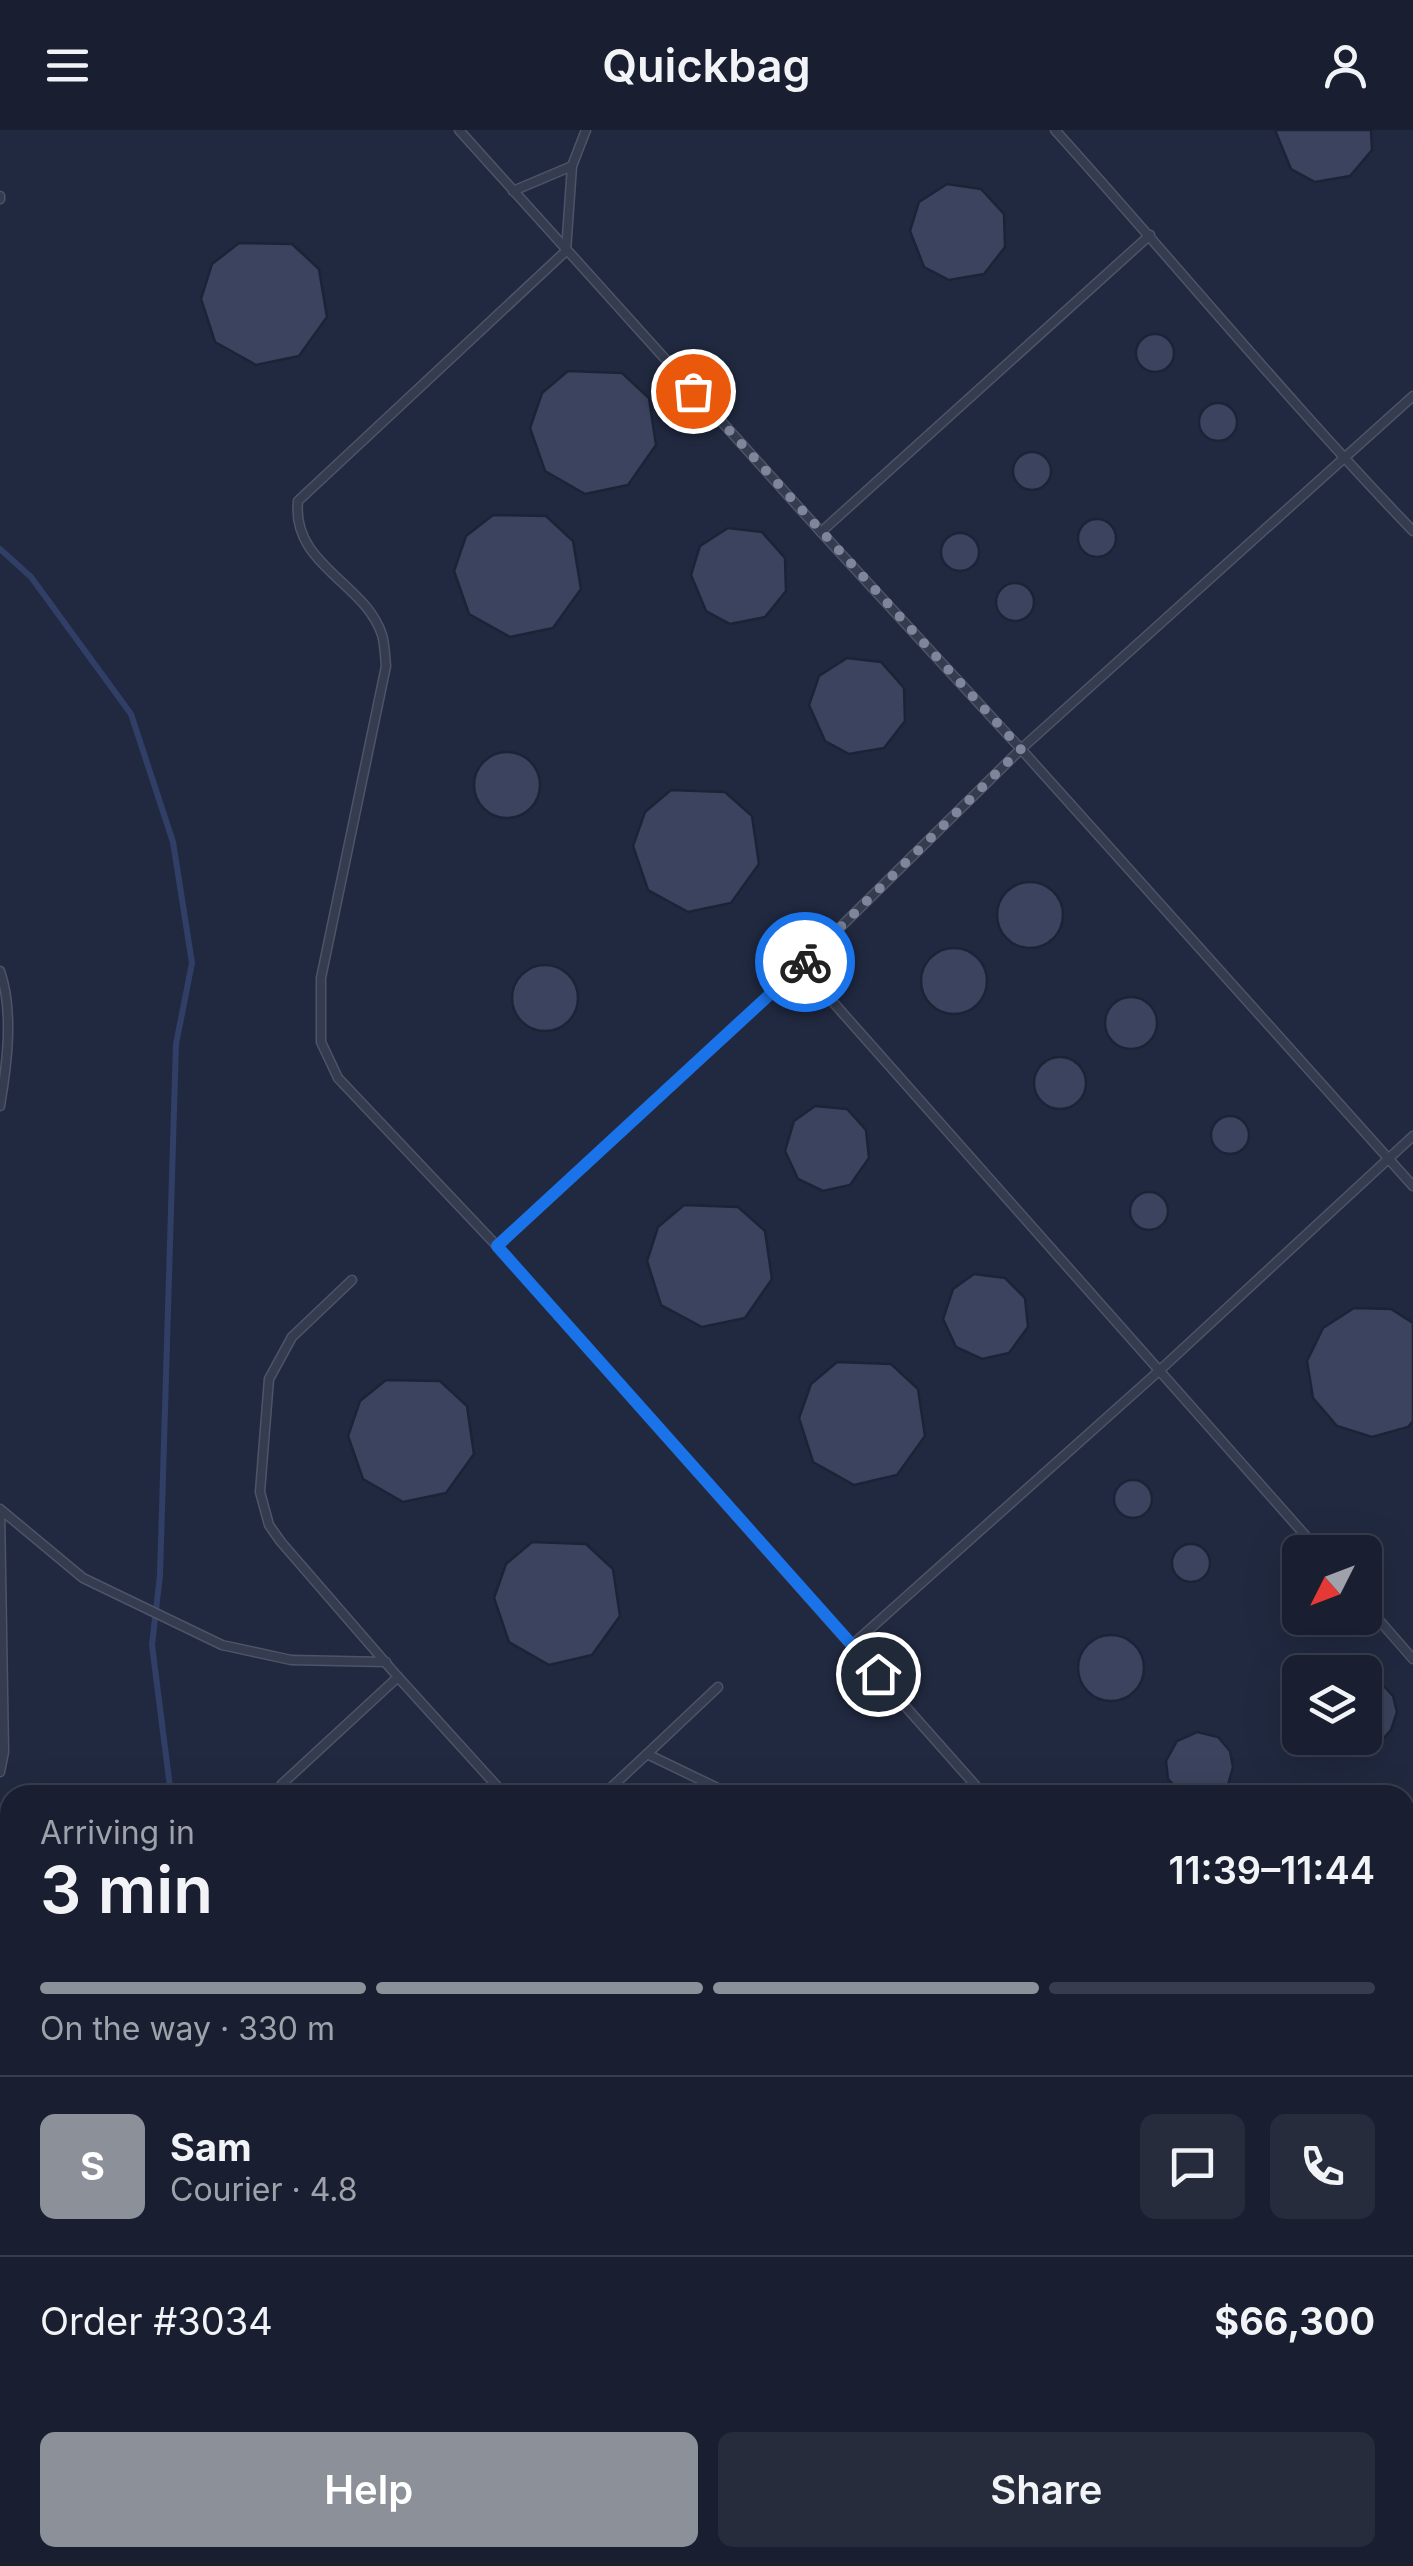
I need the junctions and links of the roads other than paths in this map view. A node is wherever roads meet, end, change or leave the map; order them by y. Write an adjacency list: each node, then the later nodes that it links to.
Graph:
1 (458, 130): 5 (lane)
2 (586, 130): 4 (lane)
3 (1055, 130): 6 (lane)
4 (572, 166): 5 (lane); 7 (lane)
5 (512, 191): 7 (lane)
6 (1150, 235): 9 (lane); 11 (lane)
7 (566, 251): 11 (lane); 19 (lane)
8 (1413, 396): 9 (lane)
9 (1343, 459): 10 (lane); 12 (lane)
10 (1413, 531)
11 (821, 532): 12 (lane)
12 (1021, 749): 13 (lane); 17 (lane)
13 (801, 966): 19 (lane); 21 (lane)
14 (0, 972): 15 (lane)
15 (0, 1106)
16 (1413, 1136): 17 (lane)
17 (1388, 1159): 18 (lane); 21 (lane)
18 (1413, 1186)
19 (497, 1246): 25 (lane)
20 (352, 1280): 27 (lane)
21 (1160, 1370): 23 (lane); 25 (lane)
22 (0, 1509): 27 (lane); 31 (lane)
23 (1305, 1535)
24 (1382, 1623): 26 (lane)
25 (852, 1645): 36 (lane)
26 (1413, 1659)
27 (386, 1662): 28 (lane)
28 (398, 1677): 32 (lane); 33 (lane)
29 (718, 1687): 30 (lane)
30 (647, 1754): 34 (lane); 35 (lane)
31 (0, 1772)
32 (281, 1785)
33 (496, 1785)
34 (614, 1785)
35 (711, 1785)
36 (972, 1785)

